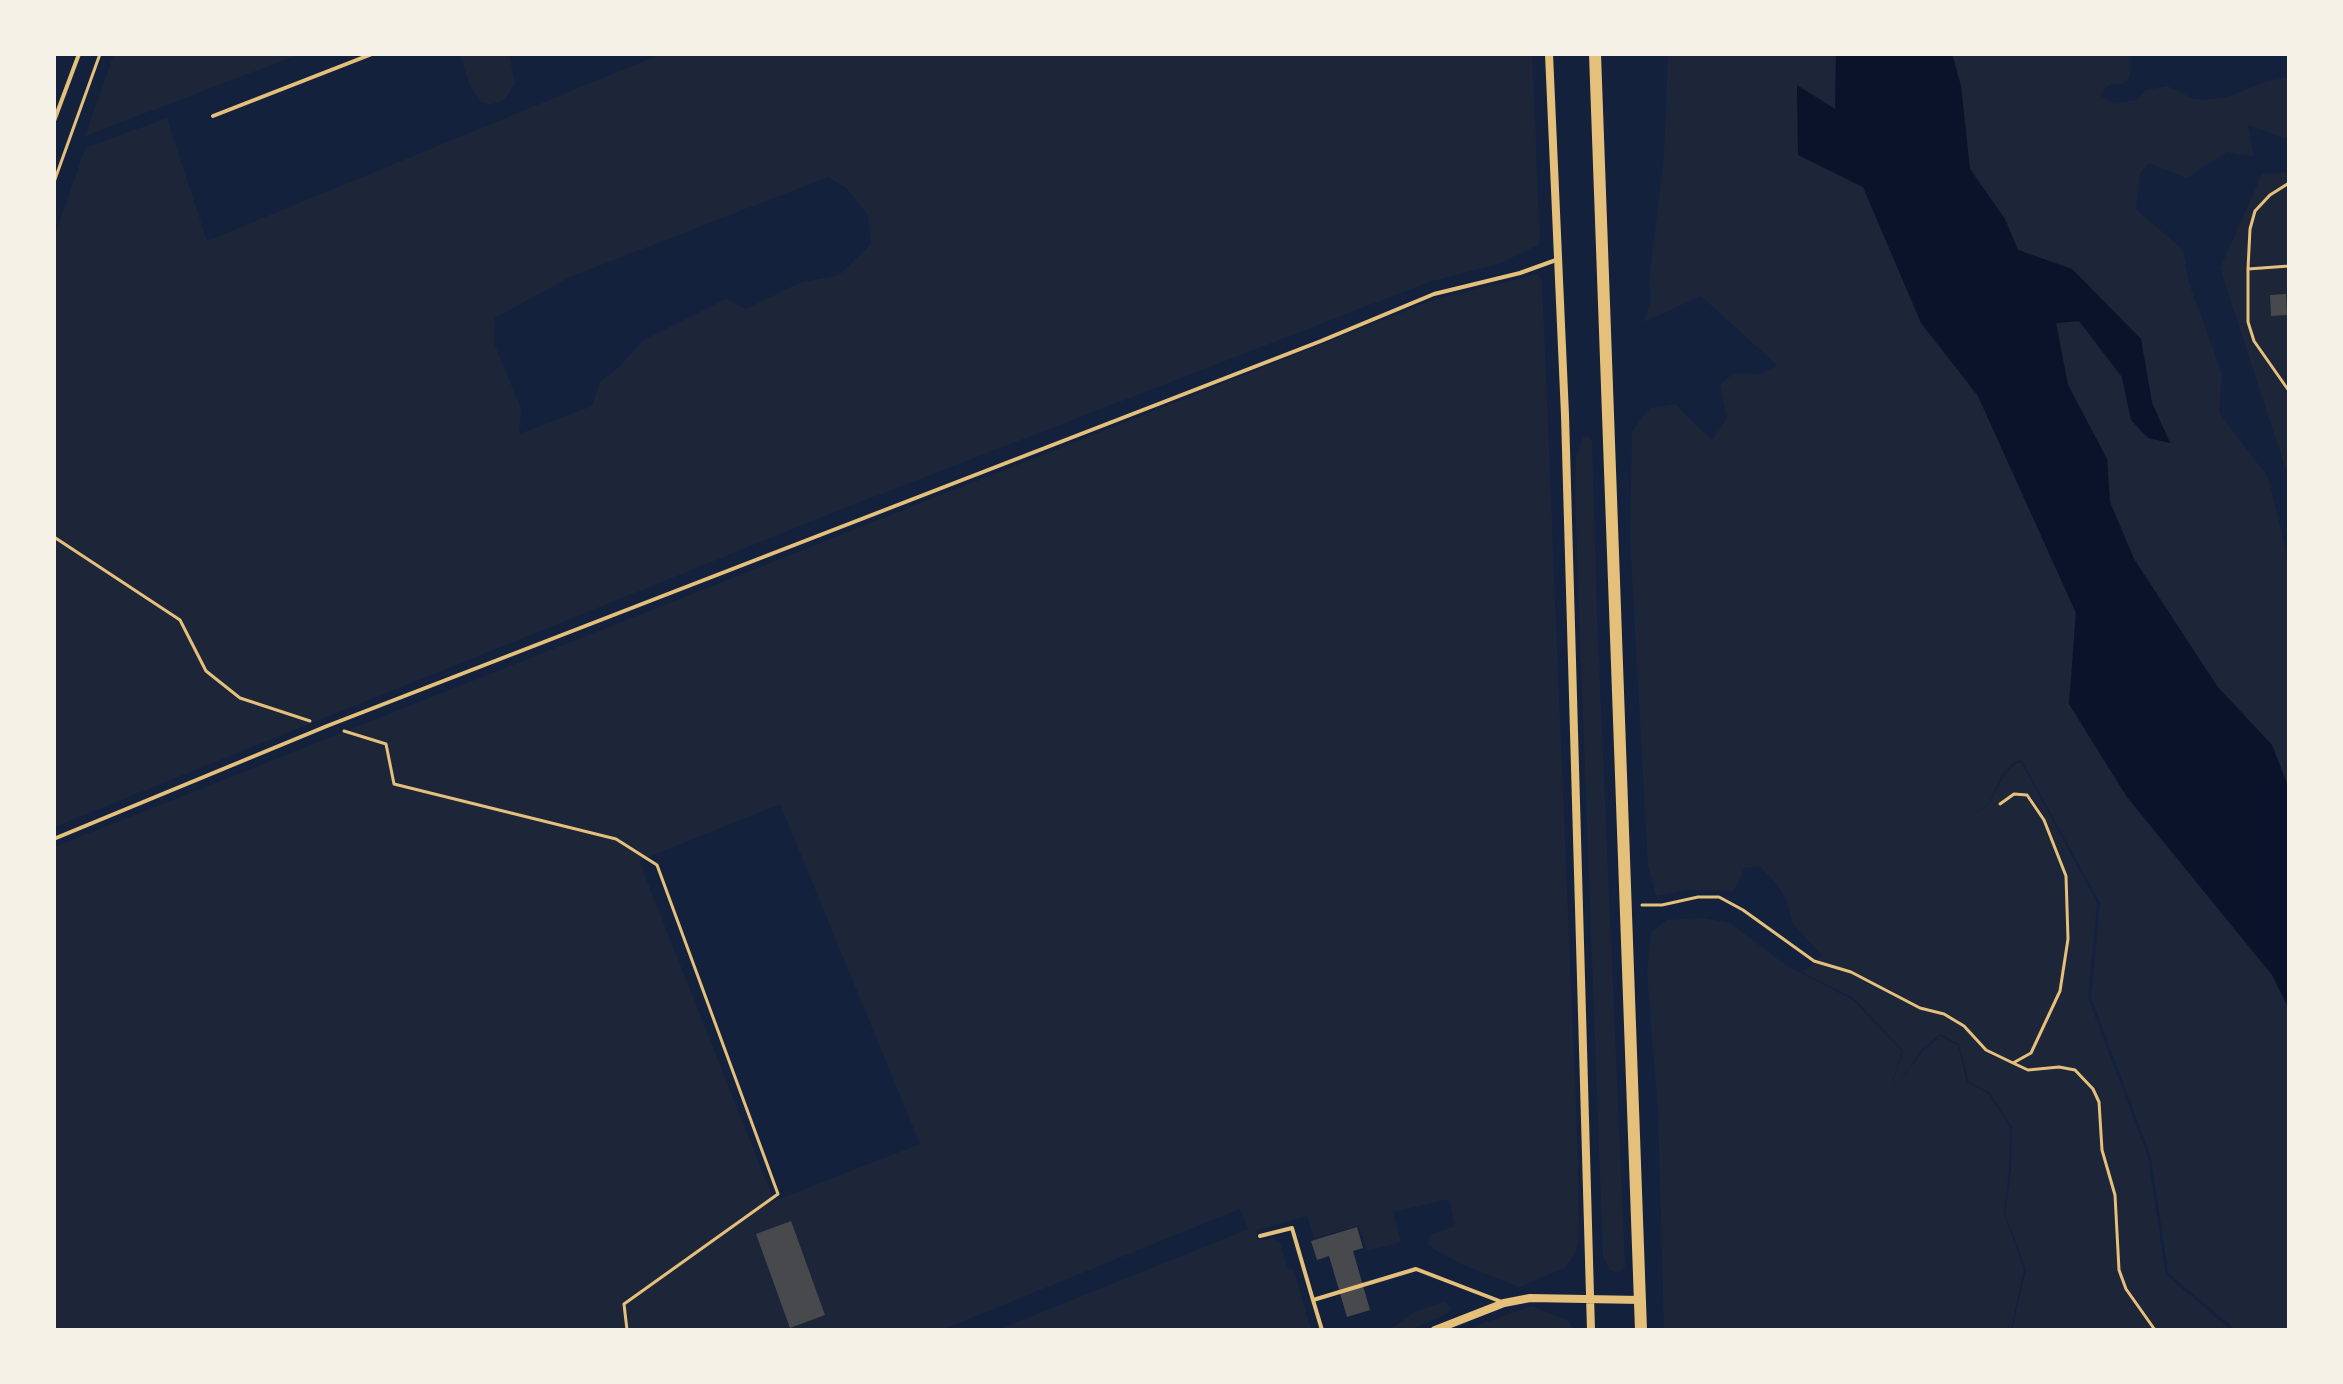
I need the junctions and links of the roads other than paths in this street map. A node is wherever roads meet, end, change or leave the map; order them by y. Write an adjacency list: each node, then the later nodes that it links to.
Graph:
1 (79, 54): 6 (lane)
2 (372, 54): 5 (lane)
3 (1549, 54): 7 (street)
4 (1595, 54): 12 (main road)
5 (213, 116)
6 (54, 121)
7 (1558, 259): 8 (lane); 10 (street)
8 (56, 838)
9 (1260, 1236): 11 (lane)
10 (1590, 1297): 12 (street); 13 (street); 16 (street)
11 (1313, 1300): 13 (lane); 14 (lane)
12 (1641, 1300): 17 (main road)
13 (1504, 1303): 15 (street)
14 (1322, 1330)
15 (1435, 1330)
16 (1591, 1330)
17 (1641, 1330)

